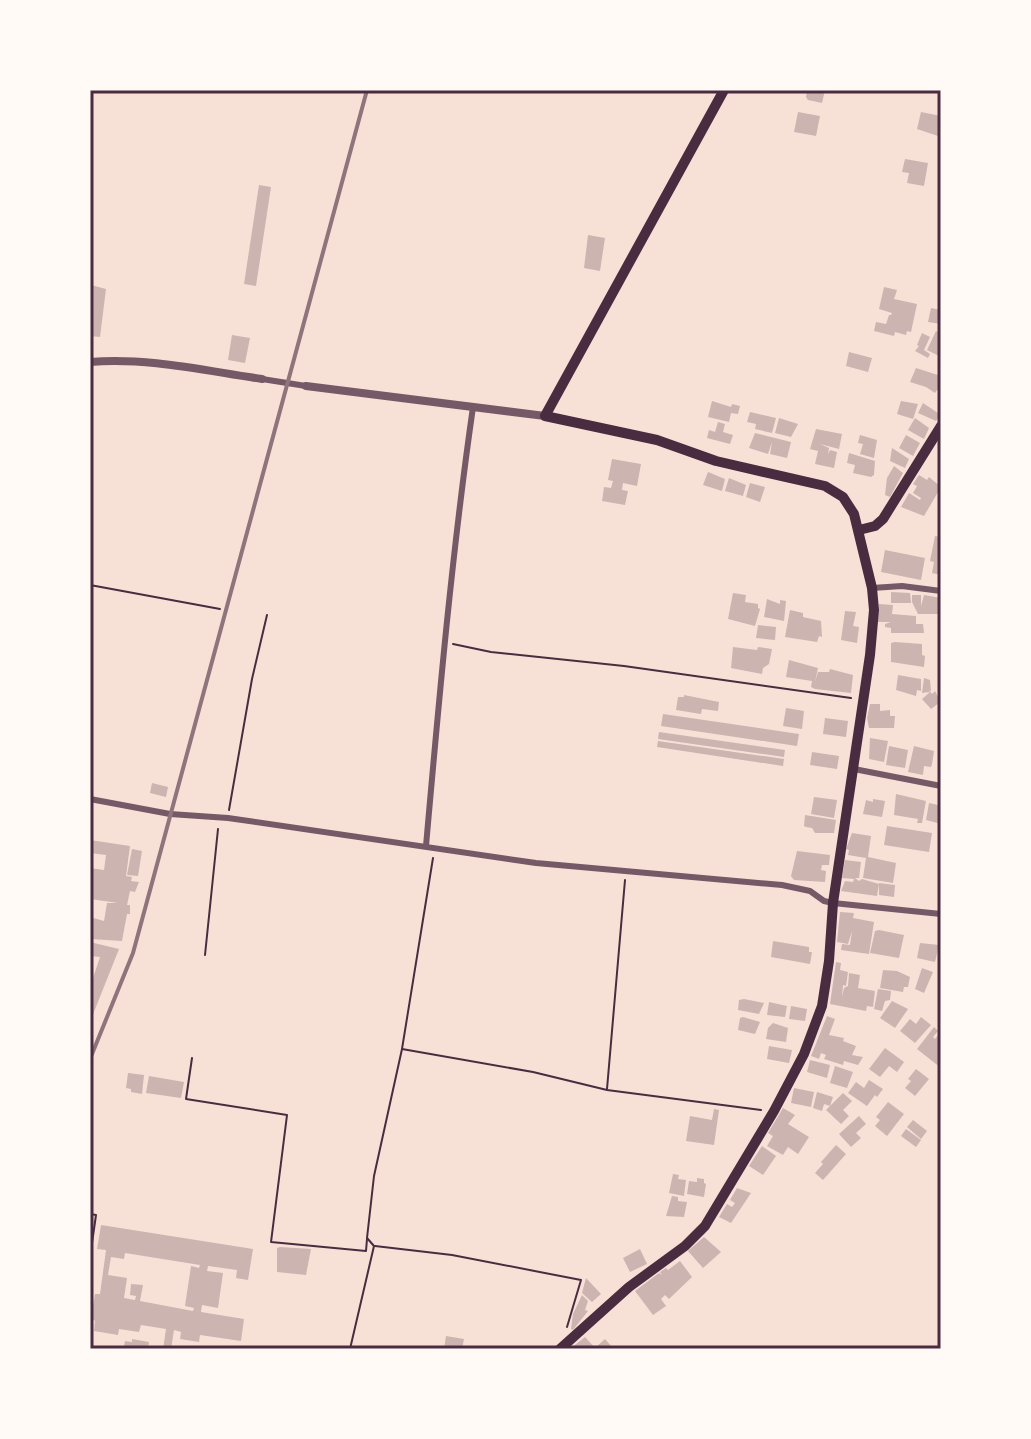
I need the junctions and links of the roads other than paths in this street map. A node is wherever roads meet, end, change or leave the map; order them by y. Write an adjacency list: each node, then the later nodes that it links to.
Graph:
1 (724, 90): 6 (main road)
2 (90, 362): 3 (street)
3 (262, 379): 4 (street)
4 (306, 386): 5 (street)
5 (473, 407): 6 (street); 14 (street)
6 (545, 416): 8 (main road)
7 (941, 426): 8 (main road)
8 (859, 530): 9 (main road)
9 (872, 588): 10 (street); 11 (main road)
10 (941, 591)
11 (854, 769): 12 (street); 15 (main road)
12 (941, 786)
13 (90, 799): 14 (street)
14 (430, 847): 15 (street)
15 (833, 903): 16 (street); 17 (main road)
16 (941, 914)
17 (560, 1349)

